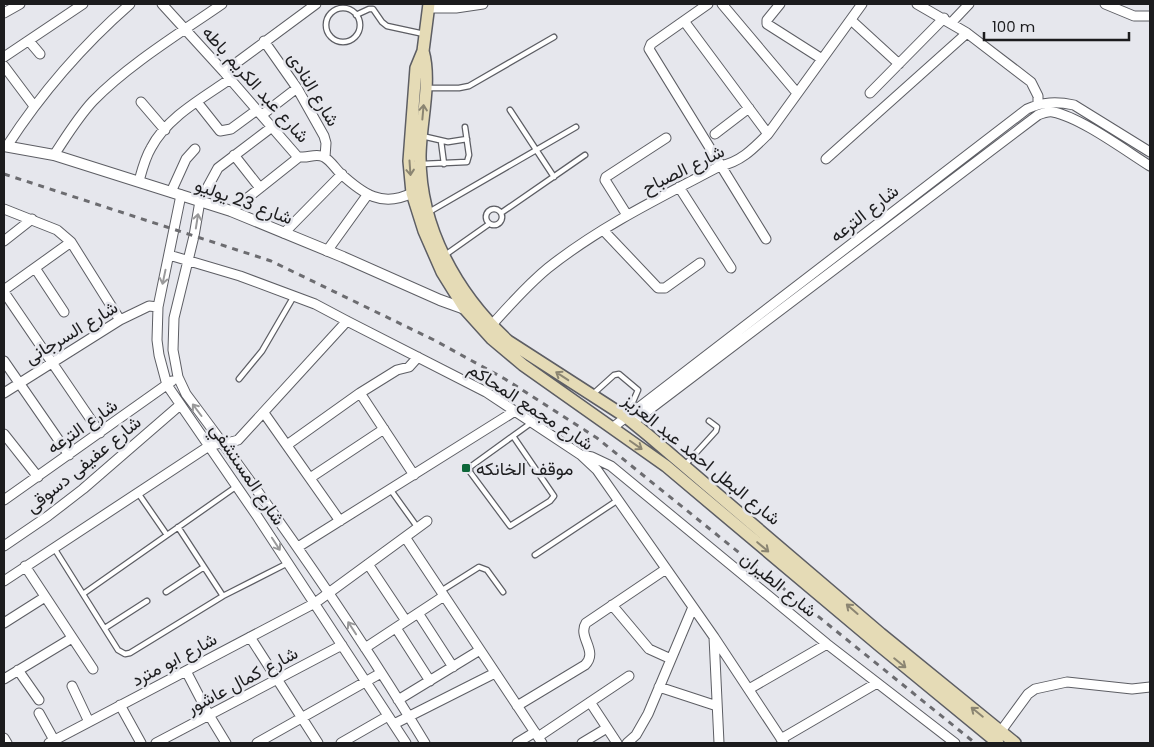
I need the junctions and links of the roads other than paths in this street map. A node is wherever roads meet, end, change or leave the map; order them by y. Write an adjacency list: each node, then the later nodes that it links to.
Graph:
1 (20, 4): 16 (street)
2 (83, 4): 26 (street)
3 (130, 4): 42 (street)
4 (162, 4): 22 (street, شارع عبد الكريم باطه)
5 (222, 4): 22 (street)
6 (316, 4): 27 (street)
7 (483, 4): 15 (street)
8 (708, 4): 21 (street)
9 (722, 4): 37 (street)
10 (780, 4): 31 (street)
11 (862, 4): 19 (street, شارع الصباح)
12 (917, 4): 20 (street)
13 (969, 4): 20 (street)
14 (1105, 4): 18 (street)
15 (429, 6): 24 (main road, شارع البطل احمد عبد العزيز)
16 (4, 13)
17 (356, 15): 17 (lane); 24 (lane)
18 (1150, 16)
19 (851, 20): 31 (street, شارع الصباح); 32 (street)
20 (947, 20): 23 (street); 32 (street)
21 (684, 21): 43 (street); 68 (street)
22 (186, 30): 34 (street, شارع عبد الكريم باطه); 60 (street)
23 (967, 33): 41 (street); 65 (street)
24 (425, 34): 28 (main road, شارع البطل احمد عبد العزيز)
25 (554, 37): 36 (lane)
26 (29, 41): 29 (street); 30 (street)
27 (264, 41): 34 (street); 35 (street, شارع النادى)
28 (423, 51): 36 (main road, شارع البطل احمد عبد العزيز); 75 (main road, شارع البطل احمد عبد العزيز, one-way to 75)
29 (40, 54)
30 (4, 57)
31 (822, 59): 37 (street, شارع الصباح)
32 (899, 64): 38 (street)
33 (4, 66): 42 (street)
34 (227, 75): 40 (street); 45 (street, شارع عبد الكريم باطه)
35 (297, 88): 45 (street); 64 (street, شارع النادى)
36 (425, 88): 52 (main road, شارع البطل احمد عبد العزيز, one-way to 36)
37 (797, 93): 51 (street, شارع الصباح)
38 (870, 93)
39 (141, 102): 49 (street)
40 (197, 102): 45 (street); 49 (street)
41 (1038, 104): 59 (street, شارع الترعه); 119 (street, شارع الترعه)
42 (34, 106): 56 (street)
43 (749, 108): 50 (street); 51 (street)
44 (510, 110): 58 (lane)
45 (259, 112): 46 (street, شارع عبد الكريم باطه)
46 (272, 126): 62 (street, شارع المستشفي); 63 (street, شارع عبد الكريم باطه)
47 (465, 127): 54 (lane)
48 (576, 127): 58 (lane)
49 (165, 130): 72 (street)
50 (715, 134)
51 (768, 134): 68 (street, شارع الصباح)
52 (421, 136): 55 (lane); 66 (main road, شارع البطل احمد عبد العزيز)
53 (666, 138): 83 (street)
54 (467, 139): 55 (lane); 67 (lane)
55 (441, 141): 67 (lane)
56 (5, 146): 60 (street, شارع 23 يوليو)
57 (195, 149): 76 (street, شارع المستشفي)
58 (536, 150): 71 (lane); 81 (lane)
59 (1150, 152)
60 (54, 155): 72 (street, شارع 23 يوليو)
61 (585, 155): 71 (lane)
62 (234, 156): 74 (street); 78 (street, شارع المستشفي)
63 (299, 157): 64 (street, شارع عبد الكريم باطه); 74 (street)
64 (325, 157): 70 (street, شارع عبد الكريم باطه)
65 (826, 159)
66 (420, 164): 67 (lane); 81 (main road, شارع البطل احمد عبد العزيز)
67 (444, 164)
68 (720, 166): 73 (street, شارع الصباح); 88 (street)
69 (1150, 166): 119 (street, شارع الترعه)
70 (342, 174): 77 (street, شارع عبد الكريم باطه); 87 (street)
71 (554, 177): 82 (lane)
72 (139, 181): 76 (street, شارع 23 يوليو)
73 (679, 187): 83 (street, شارع الصباح); 97 (street)
74 (260, 188): 80 (street)
75 (412, 193): 77 (street, شارع عبد الكريم باطه); 101 (main road, شارع البطل احمد عبد العزيز)
76 (176, 194): 78 (street, شارع 23 يوليو); 92 (street, شارع المستشفي)
77 (368, 194): 91 (street)
78 (200, 201): 80 (street, شارع 23 يوليو); 94 (street, شارع المستشفي, one-way to 78)
79 (4, 209): 84 (street)
80 (231, 211): 87 (street, شارع 23 يوليو)
81 (428, 212): 93 (main road, شارع البطل احمد عبد العزيز)
82 (500, 213): 85 (lane); 85 (lane)
83 (627, 215): 86 (street, شارع الصباح)
84 (32, 219): 89 (street); 90 (street)
85 (489, 224): 93 (lane)
86 (603, 230): 95 (street); 105 (street, شارع الصباح)
87 (284, 233): 91 (street, شارع 23 يوليو)
88 (766, 239)
89 (4, 241)
90 (71, 242): 96 (street); 103 (street)
91 (327, 251): 101 (street, شارع 23 يوليو)
92 (169, 254): 94 (street, شارع مجمع المحاكم); 100 (street, شارع المستشفي, one-way to 100)
93 (444, 256): 105 (main road, شارع البطل احمد عبد العزيز)
94 (188, 260): 99 (street, شارع مجمع المحاكم); 109 (street, شارع المستشفي)
95 (700, 263)
96 (35, 268): 98 (street); 102 (street)
97 (731, 268)
98 (4, 291): 108 (street)
99 (294, 296): 104 (street, شارع مجمع المحاكم); 110 (lane)
100 (158, 307): 103 (street, شارع السرجانى); 112 (street, شارع المستشفي)
101 (465, 309): 105 (main road, شارع البطل احمد عبد العزيز)
102 (64, 312)
103 (120, 320): 108 (street, شارع السرجانى)
104 (347, 321): 106 (street, شارع مجمع المحاكم); 118 (street)
105 (488, 328): 115 (main road, شارع البطل احمد عبد العزيز, one-way to 105); 123 (main road, شارع البطل احمد عبد العزيز)
106 (418, 357): 114 (street); 117 (street, شارع مجمع المحاكم)
107 (4, 361): 111 (street)
108 (51, 362): 111 (street, شارع السرجانى); 124 (street)
109 (178, 376): 112 (street, شارع الترعه); 127 (street, شارع المستشفي, one-way to 109)
110 (239, 379)
111 (18, 383): 113 (street, شارع السرجانى); 130 (street)
112 (167, 384): 116 (street, شارع المستشفي); 124 (street, شارع الترعه)
113 (4, 393)
114 (360, 394): 122 (street); 128 (street)
115 (592, 395): 119 (main road, شارع البطل احمد عبد العزيز); 119 (lane)
116 (180, 405): 129 (street, شارع المستشفي); 147 (street, شارع عفيفى دسوقى)
117 (515, 411): 121 (street, شارع مجمع المحاكم); 133 (street)
118 (264, 413): 127 (street); 128 (street)
119 (629, 420): 123 (street, شارع الترعه); 132 (main road, شارع البطل احمد عبد العزيز)
120 (709, 421): 132 (lane)
121 (532, 422): 126 (lane); 131 (street, شارع مجمع المحاكم)
122 (384, 428): 133 (street); 135 (street)
123 (612, 428): 231 (main road, شارع البطل احمد عبد العزيز, one-way to 231)
124 (100, 433): 130 (street, شارع الترعه)
125 (4, 434): 134 (street)
126 (514, 436): 126 (lane)
127 (223, 444): 129 (street); 148 (street, شارع المستشفي)
128 (287, 445): 135 (street)
129 (209, 446): 136 (street, شارع المستشفي); 138 (street)
130 (69, 455): 134 (street, شارع الترعه)
131 (581, 455): 140 (street, شارع مجمع المحاكم); 176 (street, شارع الطيران)
132 (685, 465): 211 (main road, شارع البطل احمد عبد العزيز, one-way to 132)
133 (414, 475): 137 (street)
134 (38, 476): 139 (street, شارع الترعه)
135 (310, 478): 141 (street)
136 (237, 486): 143 (lane); 151 (street, شارع المستشفي, one-way to 151)
137 (390, 490): 141 (street); 144 (lane)
138 (138, 493): 145 (lane); 149 (street)
139 (4, 500)
140 (618, 500): 150 (lane); 155 (street, شارع مجمع المحاكم)
141 (340, 521): 148 (street)
142 (427, 521): 144 (street, شارع ابو مترد)
143 (178, 527): 145 (lane); 154 (lane)
144 (418, 528): 146 (street, شارع ابو مترد)
145 (167, 535): 161 (lane)
146 (405, 537): 152 (street, شارع ابو مترد); 160 (street)
147 (4, 546)
148 (298, 547): 158 (street, شارع المستشفي)
149 (54, 548): 153 (street); 161 (lane)
150 (535, 555)
151 (288, 563): 162 (lane); 165 (street, شارع المستشفي)
152 (368, 564): 158 (street, شارع ابو مترد); 169 (street)
153 (25, 566): 156 (street); 163 (street)
154 (204, 567): 157 (lane); 162 (lane)
155 (666, 569): 166 (street); 167 (street, شارع مجمع المحاكم)
156 (4, 581)
157 (166, 592)
158 (329, 592): 165 (street, شارع ابو مترد); 178 (street, شارع المستشفي, one-way to 158)
159 (503, 592): 160 (lane)
160 (443, 593): 168 (street); 179 (street)
161 (83, 594): 171 (lane)
162 (223, 596): 171 (lane)
163 (45, 597): 170 (street); 175 (street)
164 (147, 601): 171 (lane)
165 (315, 602): 173 (street, شارع ابو مترد); 177 (street, شارع المستشفي)
166 (612, 606): 180 (street); 201 (street)
167 (693, 607): 174 (street, شارع مجمع المحاكم); 180 (street)
168 (418, 613): 169 (street); 181 (street)
169 (406, 621): 172 (street)
170 (4, 623)
171 (104, 628)
172 (396, 628): 178 (street); 190 (street)
173 (250, 637): 184 (street, شارع ابو مترد); 189 (street)
174 (714, 637): 196 (street, شارع مجمع المحاكم); 202 (street)
175 (72, 638): 182 (street); 183 (street)
176 (827, 644): 192 (street, شارع الطيران); 196 (street)
177 (342, 645): 189 (street, شارع كمال عاشور); 191 (street, شارع المستشفي)
178 (365, 648): 185 (street, شارع المستشفي)
179 (480, 650): 181 (street); 186 (street)
180 (671, 659): 194 (street)
181 (452, 667): 190 (street)
182 (93, 669)
183 (18, 670): 188 (street); 197 (street)
184 (186, 671): 200 (street, شارع ابو مترد); 204 (street)
185 (381, 673): 191 (street); 198 (street, شارع المستشفي)
186 (495, 673): 201 (street); 206 (street)
187 (629, 676): 199 (street)
188 (4, 679)
189 (277, 679): 204 (street, شارع كمال عاشور); 207 (street)
190 (430, 680): 198 (street)
191 (367, 682): 205 (street, شارع المستشفي); 207 (street)
192 (876, 682): 214 (street); 230 (street, شارع الطيران)
193 (72, 686): 208 (street)
194 (659, 687): 202 (street); 228 (street)
195 (1150, 687): 211 (street)
196 (749, 689): 214 (street, شارع مجمع المحاكم)
197 (39, 700)
198 (398, 700): 206 (street, شارع المستشفي)
199 (590, 702): 210 (street); 213 (street)
200 (120, 705): 208 (street, شارع ابو مترد); 217 (street)
201 (517, 706): 213 (street)
202 (717, 706): 229 (street)
203 (40, 713): 215 (street)
204 (209, 715): 218 (street, شارع كمال عاشور); 219 (street)
205 (388, 716): 209 (street, شارع المستشفي); 222 (street)
206 (409, 717): 209 (street); 224 (street, شارع المستشفي)
207 (302, 718): 220 (street); 221 (street)
208 (89, 722): 215 (street, شارع ابو مترد)
209 (394, 724): 223 (street, شارع المستشفي)
210 (607, 728): 226 (street); 227 (street)
211 (1000, 731): 232 (main road, شارع البطل احمد عبد العزيز)
212 (4, 738): 216 (street)
213 (538, 738): 225 (street)
214 (782, 741)
215 (51, 742)
216 (7, 743)
217 (141, 743)
218 (156, 743)
219 (226, 743)
220 (257, 743)
221 (318, 743)
222 (341, 743)
223 (406, 743)
224 (425, 743)
225 (517, 743)
226 (582, 743)
227 (617, 743)
228 (627, 743)
229 (719, 743)
230 (954, 743)
231 (998, 743)
232 (1015, 743)

